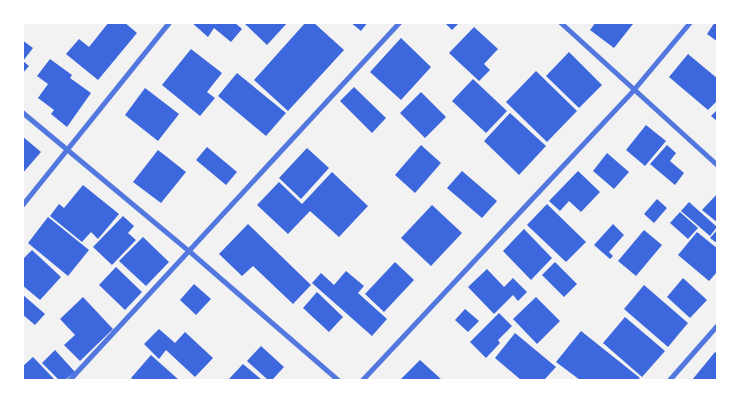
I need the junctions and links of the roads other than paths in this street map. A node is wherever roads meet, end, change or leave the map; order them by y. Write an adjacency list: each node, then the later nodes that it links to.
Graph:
1 (169, 22): 7 (street)
2 (399, 22): 10 (street)
3 (560, 22): 5 (street)
4 (690, 22): 5 (street)
5 (634, 88): 8 (street); 14 (street)
6 (22, 112): 7 (street)
7 (68, 150): 9 (street); 10 (street)
8 (718, 166)
9 (22, 206)
10 (189, 251): 12 (street); 13 (street)
11 (718, 324): 15 (street)
12 (69, 380)
13 (338, 380)
14 (362, 380)
15 (669, 380)

